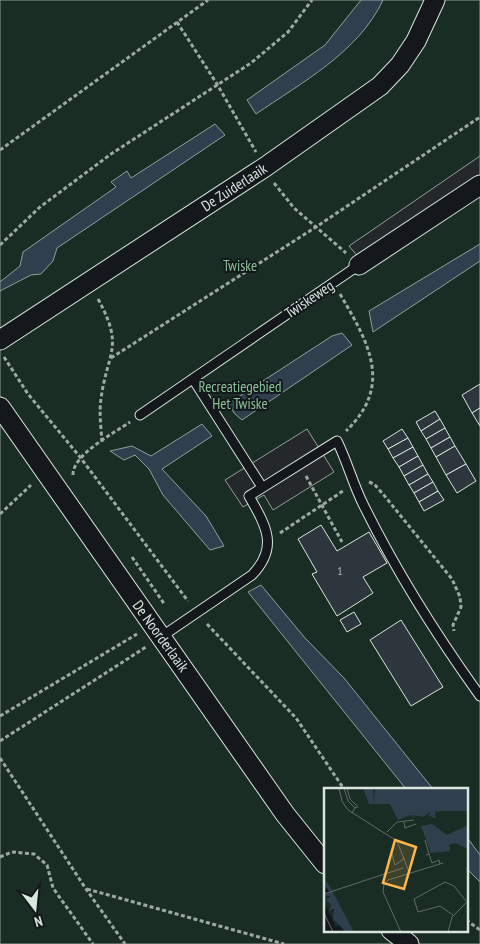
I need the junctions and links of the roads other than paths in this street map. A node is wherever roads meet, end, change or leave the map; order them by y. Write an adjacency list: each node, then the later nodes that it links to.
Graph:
1 (434, 0): 4 (street, De Zuiderlaaik)
2 (480, 185): 3 (street, Twiskeweg)
3 (359, 265): 5 (lane, Twiskeweg)
4 (0, 340)
5 (193, 379): 7 (lane, Twiskeweg); 8 (lane)
6 (0, 407): 9 (street, De Noorderlaaik)
7 (140, 415)
8 (262, 488): 9 (lane); 10 (lane)
9 (156, 630): 11 (street, De Noorderlaaik)
10 (480, 696)
11 (324, 863)
12 (394, 932): 13 (street)
13 (409, 944)

